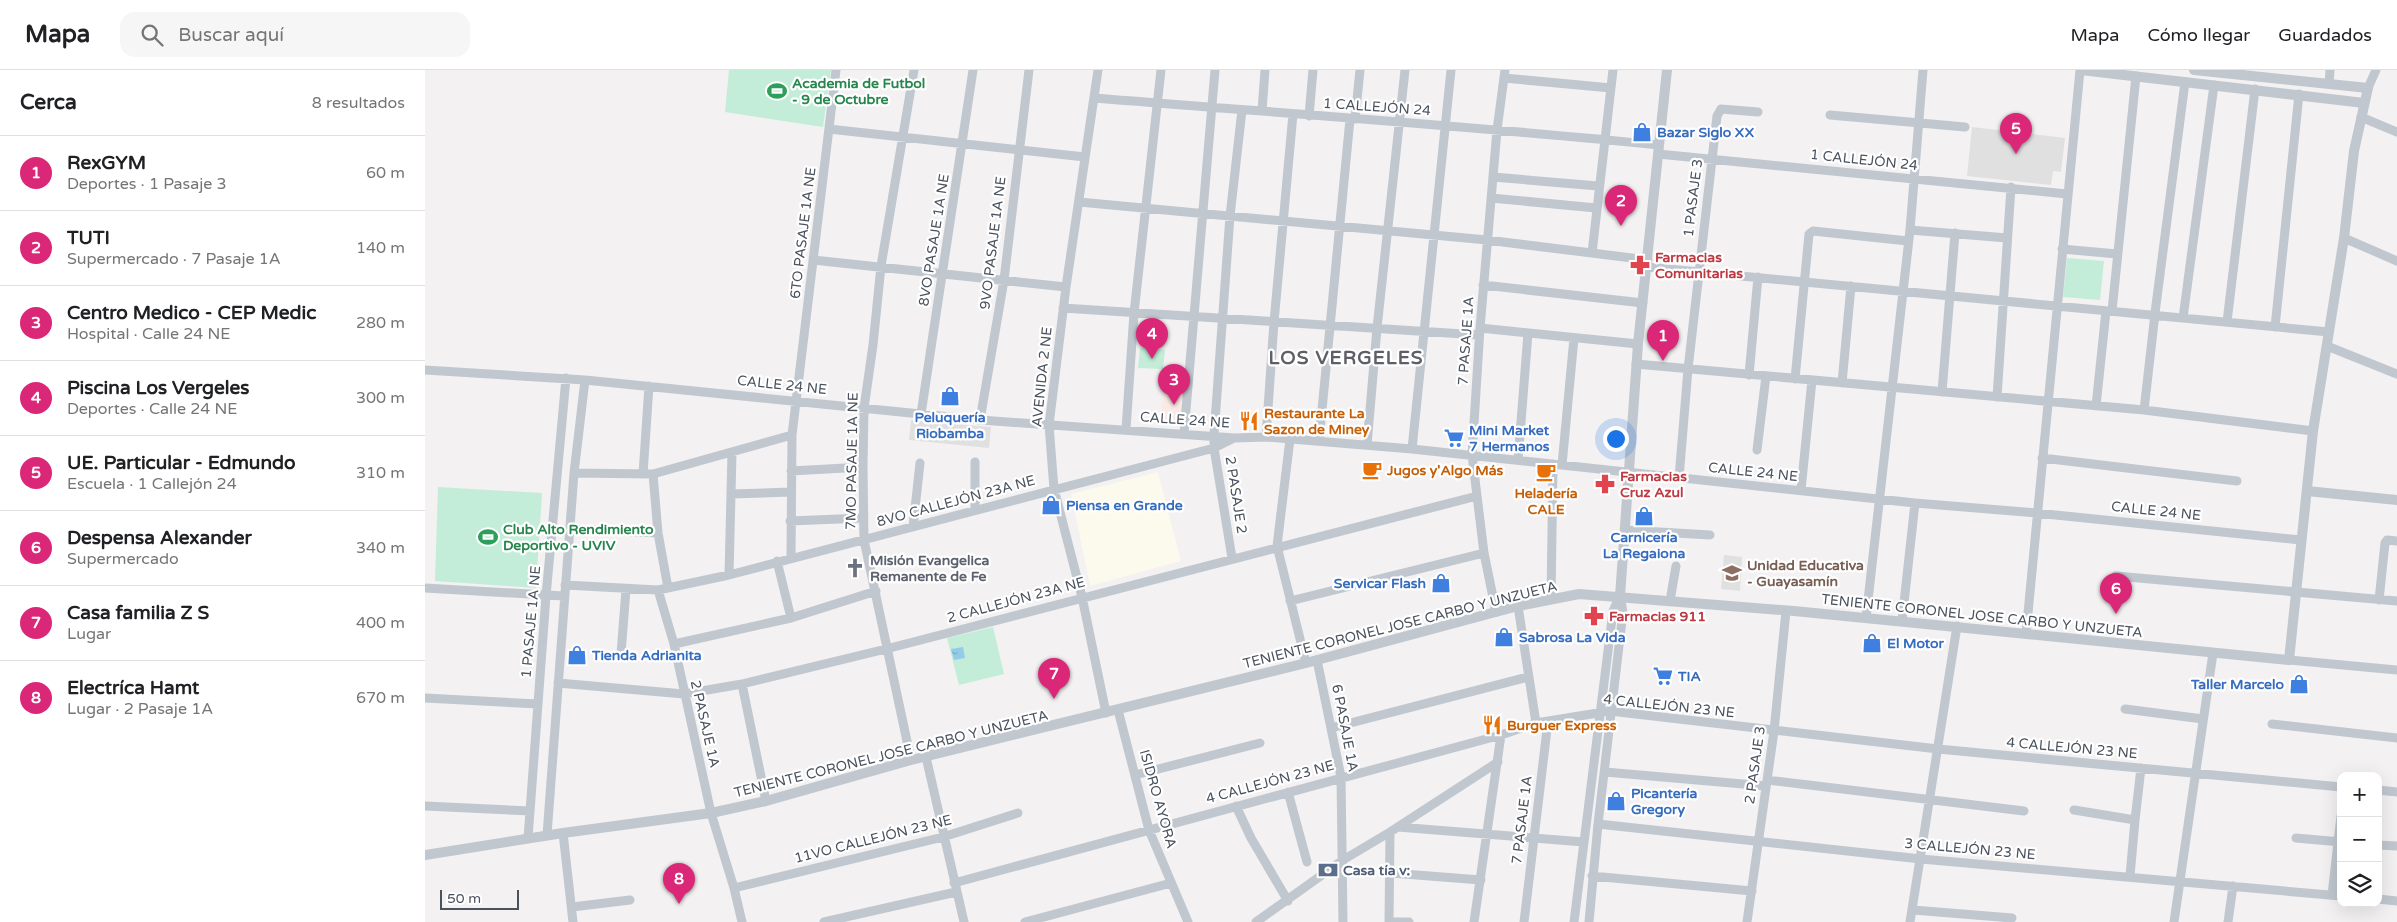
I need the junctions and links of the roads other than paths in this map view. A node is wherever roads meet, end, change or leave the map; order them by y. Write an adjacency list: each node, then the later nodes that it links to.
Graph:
1 (836, 70): 45 (street, 6TO PASAJE 1A NE)
2 (914, 70): 48 (street, 7MO PASAJE 1A NE)
3 (973, 70): 50 (street, 8VO PASAJE 1A NE)
4 (1029, 70): 51 (street, 9VO PASAJE 1A NE)
5 (1098, 70): 29 (street, AVENIDA 2 NE)
6 (1161, 70): 30 (street)
7 (1215, 70): 32 (street)
8 (1265, 70): 34 (street)
9 (1313, 70): 38 (street)
10 (1360, 70): 40 (street)
11 (1405, 70): 41 (street)
12 (1451, 70): 43 (street)
13 (1613, 70): 25 (street)
14 (1667, 70): 52 (street)
15 (1923, 70): 42 (street)
16 (2080, 70): 21 (street); 59 (street)
17 (2194, 70): 23 (street)
18 (2330, 70): 23 (street)
19 (2376, 70): 26 (street)
20 (1504, 74): 25 (street); 46 (street, 7 PASAJE 1A)
21 (2136, 76): 22 (street); 78 (street)
22 (2185, 82): 24 (street); 99 (street)
23 (2329, 84): 26 (street)
24 (2214, 85): 27 (street); 101 (street)
25 (1611, 88): 49 (street)
26 (2368, 88): 31 (street)
27 (2255, 90): 28 (street); 104 (street)
28 (2299, 94): 31 (street); 106 (street)
29 (1094, 98): 30 (street, 1 CALLEJÓN 24); 53 (street, AVENIDA 2 NE)
30 (1158, 103): 32 (street, 1 CALLEJÓN 24); 63 (street)
31 (2364, 103): 39 (street)
32 (1212, 107): 33 (street, 1 CALLEJÓN 24); 64 (street)
33 (1242, 110): 34 (street, 1 CALLEJÓN 24); 65 (street, 2 PASAJE 2)
34 (1262, 111): 36 (street, 1 CALLEJÓN 24)
35 (1758, 112): 54 (street, 1 PASAJE 3)
36 (1293, 114): 38 (street, 1 CALLEJÓN 24); 66 (street)
37 (1830, 115): 42 (street)
38 (1309, 116): 40 (street, 1 CALLEJÓN 24)
39 (2361, 117): 47 (street); 73 (street)
40 (1352, 119): 41 (street, 1 CALLEJÓN 24); 67 (street)
41 (1400, 121): 43 (street, 1 CALLEJÓN 24); 69 (street)
42 (1919, 123): 44 (street); 56 (street)
43 (1445, 125): 46 (street, 1 CALLEJÓN 24); 71 (street)
44 (1965, 127)
45 (829, 129): 48 (street); 79 (street, 6TO PASAJE 1A NE)
46 (1497, 130): 49 (street, 1 CALLEJÓN 24); 55 (street, 7 PASAJE 1A)
47 (2397, 132)
48 (904, 136): 50 (street); 82 (street, 7MO PASAJE 1A NE)
49 (1604, 139): 52 (street, 1 CALLEJÓN 24); 57 (street)
50 (963, 143): 51 (street); 84 (street, 8VO PASAJE 1A NE)
51 (1018, 148): 53 (street); 86 (street, 9VO PASAJE 1A NE)
52 (1658, 150): 54 (street, 1 CALLEJÓN 24); 81 (street)
53 (1085, 157): 61 (street, AVENIDA 2 NE)
54 (1711, 159): 56 (street, 1 CALLEJÓN 24); 83 (street, 1 PASAJE 3)
55 (1493, 177): 57 (street); 60 (street, 7 PASAJE 1A)
56 (1914, 179): 58 (street, 1 CALLEJÓN 24); 68 (street)
57 (1598, 186): 62 (street)
58 (2011, 187): 59 (street, 1 CALLEJÓN 24); 72 (street)
59 (2067, 194): 76 (street)
60 (1491, 198): 62 (street); 74 (street, 7 PASAJE 1A)
61 (1079, 202): 63 (street); 90 (street, AVENIDA 2 NE)
62 (1596, 208): 77 (street)
63 (1145, 209): 64 (street); 98 (street)
64 (1201, 214): 65 (street); 100 (street)
65 (1230, 216): 66 (street); 102 (street, 2 PASAJE 2)
66 (1283, 221): 67 (street); 103 (street)
67 (1338, 226): 69 (street); 105 (street)
68 (1909, 230): 70 (street); 75 (street)
69 (1387, 231): 71 (street); 107 (street)
70 (1955, 234): 72 (street); 92 (street)
71 (1433, 235): 74 (street); 108 (street)
72 (2007, 238): 93 (street)
73 (2344, 238): 80 (street); 110 (street)
74 (1487, 240): 77 (street); 88 (street, 7 PASAJE 1A)
75 (1908, 241): 87 (street); 91 (street)
76 (2062, 248): 78 (street); 95 (street)
77 (1591, 253): 81 (street)
78 (2117, 254): 97 (street)
79 (813, 260): 82 (street); 130 (street, 6TO PASAJE 1A NE)
80 (2397, 261)
81 (1647, 263): 83 (street); 94 (street)
82 (881, 266): 84 (street); 133 (street, 7MO PASAJE 1A NE)
83 (1699, 272): 85 (street); 116 (street, 1 PASAJE 3)
84 (941, 273): 86 (street); 135 (street, 8VO PASAJE 1A NE)
85 (1758, 277): 87 (street); 119 (street)
86 (1004, 280): 90 (street); 136 (street, 9VO PASAJE 1A NE)
87 (1803, 282): 89 (street); 122 (street)
88 (1483, 285): 94 (street); 109 (street, 7 PASAJE 1A)
89 (1851, 286): 91 (street); 125 (street)
90 (1066, 287): 96 (street, AVENIDA 2 NE)
91 (1903, 291): 92 (street); 127 (street)
92 (1950, 296): 93 (street); 128 (street)
93 (2003, 301): 95 (street); 129 (street)
94 (1643, 303): 113 (street)
95 (2057, 306): 97 (street); 131 (street)
96 (1063, 308): 98 (street); 137 (street, AVENIDA 2 NE)
97 (2109, 311): 99 (street); 132 (street)
98 (1134, 313): 100 (street); 138 (street)
99 (2154, 315): 101 (street); 134 (street)
100 (1193, 317): 102 (street); 140 (street)
101 (2183, 318): 104 (street)
102 (1224, 319): 103 (street); 142 (street, 2 PASAJE 2)
103 (1274, 322): 105 (street); 143 (street)
104 (2227, 322): 106 (street)
105 (1329, 325): 107 (street); 146 (street)
106 (2275, 327): 110 (street)
107 (1377, 328): 108 (street); 147 (street)
108 (1424, 331): 109 (street); 149 (street)
109 (1480, 331): 111 (street); 152 (street, 7 PASAJE 1A)
110 (2329, 332): 114 (street)
111 (1528, 333): 112 (street); 154 (street)
112 (1574, 338): 113 (street); 157 (street)
113 (1638, 344): 115 (street)
114 (2327, 346): 118 (street); 139 (street)
115 (1636, 364): 116 (street); 160 (street)
116 (1688, 369): 119 (street); 163 (street, 1 PASAJE 3)
117 (425, 370): 121 (street, CALLE 24 NE)
118 (2397, 374)
119 (1749, 375): 120 (street)
120 (1766, 376): 122 (street); 150 (street)
121 (567, 378): 123 (street, CALLE 24 NE); 201 (street, 1 PASAJE 1A NE)
122 (1795, 379): 124 (street)
123 (585, 380): 126 (street, CALLE 24 NE); 161 (street)
124 (1812, 380): 125 (street); 166 (street)
125 (1842, 383): 127 (street)
126 (649, 386): 130 (street, CALLE 24 NE); 162 (street)
127 (1893, 388): 128 (street); 172 (street)
128 (1942, 392): 129 (street)
129 (1997, 397): 131 (street)
130 (795, 400): 133 (street, CALLE 24 NE); 141 (street, 6TO PASAJE 1A NE)
131 (2047, 401): 132 (street); 153 (street)
132 (2096, 406): 134 (street)
133 (864, 408): 135 (street, CALLE 24 NE); 158 (street, 7MO PASAJE 1A NE)
134 (2145, 410): 139 (street)
135 (921, 414): 136 (street, CALLE 24 NE)
136 (980, 420): 137 (street, CALLE 24 NE)
137 (1049, 425): 138 (street, CALLE 24 NE); 165 (street, AVENIDA 2 NE)
138 (1126, 429): 140 (street, CALLE 24 NE)
139 (2313, 431): 167 (street)
140 (1184, 433): 142 (street, CALLE 24 NE)
141 (792, 435): 151 (street); 159 (street, 6TO PASAJE 1A NE)
142 (1214, 435): 144 (street, CALLE 24 NE); 148 (street, 2 PASAJE 2)
143 (1266, 437): 144 (street, CALLE 24 NE); 145 (street, CALLE 24 NE)
144 (1234, 438): 148 (street, 8VO CALLEJÓN 23A NE)
145 (1291, 439): 146 (street, CALLE 24 NE); 186 (street)
146 (1319, 441): 147 (street, CALLE 24 NE)
147 (1367, 445): 149 (street, CALLE 24 NE)
148 (1214, 448): 165 (street, 8VO CALLEJÓN 23A NE); 189 (street, 2 PASAJE 2)
149 (1412, 448): 152 (street, CALLE 24 NE)
150 (1757, 450)
151 (732, 452): 162 (street); 169 (street)
152 (1472, 455): 154 (street, CALLE 24 NE); 170 (street, 7 PASAJE 1A)
153 (2041, 458): 164 (street); 175 (street)
154 (1518, 460): 157 (street, CALLE 24 NE)
155 (920, 462): 178 (street)
156 (975, 462): 174 (street)
157 (1558, 464): 160 (street, CALLE 24 NE); 205 (street)
158 (863, 467): 159 (street); 176 (street, 7MO PASAJE 1A NE)
159 (791, 471): 168 (street, 6TO PASAJE 1A NE)
160 (1629, 472): 163 (street, CALLE 24 NE); 180 (street)
161 (574, 473): 162 (street); 179 (street)
162 (648, 474): 181 (street)
163 (1679, 478): 166 (street, CALLE 24 NE)
164 (2237, 481)
165 (1054, 489): 174 (street, 8VO CALLEJÓN 23A NE); 204 (street, AVENIDA 2 NE)
166 (1801, 490): 172 (street, CALLE 24 NE)
167 (2307, 491): 171 (street); 184 (street)
168 (791, 492): 169 (street); 177 (street, 6TO PASAJE 1A NE)
169 (731, 494): 192 (street)
170 (1477, 496): 186 (street, 2 CALLEJÓN 23A NE); 187 (street, 7 PASAJE 1A)
171 (2396, 498)
172 (1880, 499): 173 (street, CALLE 24 NE); 214 (street)
173 (1915, 503): 175 (street, CALLE 24 NE); 215 (street)
174 (975, 510): 178 (street, 8VO CALLEJÓN 23A NE)
175 (2036, 513): 184 (street, CALLE 24 NE); 217 (street)
176 (863, 518): 177 (street); 183 (street, 7MO PASAJE 1A NE)
177 (790, 521): 188 (street, 6TO PASAJE 1A NE)
178 (913, 527): 183 (street, 8VO CALLEJÓN 23A NE)
179 (569, 529): 181 (street); 194 (street)
180 (1625, 530): 182 (street); 203 (street)
181 (658, 533): 196 (street)
182 (1710, 535)
183 (864, 540): 188 (street, 8VO CALLEJÓN 23A NE); 199 (street, 7MO PASAJE 1A NE)
184 (2301, 540): 200 (street)
185 (2397, 542): 206 (street)
186 (1277, 546): 189 (street, 2 CALLEJÓN 23A NE); 207 (street, 6 PASAJE 1A)
187 (1484, 553): 207 (street); 212 (street, 7 PASAJE 1A)
188 (791, 557): 190 (street, 8VO CALLEJÓN 23A NE)
189 (1232, 558): 204 (street, 2 CALLEJÓN 23A NE)
190 (777, 561): 192 (street, 8VO CALLEJÓN 23A NE); 213 (street)
191 (1676, 566): 208 (street)
192 (729, 575): 196 (street, 8VO CALLEJÓN 23A NE)
193 (2116, 576): 200 (street)
194 (565, 585): 197 (street, 8VO CALLEJÓN 23A NE); 202 (street)
195 (425, 588): 201 (street)
196 (667, 588): 198 (street, 8VO CALLEJÓN 23A NE)
197 (626, 590): 198 (street, 8VO CALLEJÓN 23A NE); 221 (street)
198 (658, 590): 218 (street, 2 PASAJE 1A)
199 (875, 591): 213 (street); 219 (street, 7MO PASAJE 1A NE)
200 (2296, 593): 206 (street); 222 (street)
201 (546, 596): 202 (street); 230 (street, 1 PASAJE 1A NE)
202 (564, 596): 226 (street)
203 (1620, 596): 205 (street, TENIENTE CORONEL JOSE CARBO Y UNZUETA); 208 (street, TENIENTE CORONEL JOSE CARBO Y UNZUETA); 233 (street)
204 (1082, 597): 219 (street, 2 CALLEJÓN 23A NE); 234 (street, AVENIDA 2 NE)
205 (1551, 599): 210 (street, TENIENTE CORONEL JOSE CARBO Y UNZUETA)
206 (2379, 600): 209 (street)
207 (1290, 601): 223 (street, 6 PASAJE 1A)
208 (1670, 601): 211 (street, TENIENTE CORONEL JOSE CARBO Y UNZUETA)
209 (2397, 601)
210 (1518, 606): 212 (street, TENIENTE CORONEL JOSE CARBO Y UNZUETA); 225 (street)
211 (1786, 611): 214 (street, TENIENTE CORONEL JOSE CARBO Y UNZUETA); 240 (street, 2 PASAJE 3)
212 (1496, 612): 223 (street, TENIENTE CORONEL JOSE CARBO Y UNZUETA)
213 (791, 618): 218 (street)
214 (1866, 618): 215 (street, TENIENTE CORONEL JOSE CARBO Y UNZUETA)
215 (1902, 621): 216 (street, TENIENTE CORONEL JOSE CARBO Y UNZUETA)
216 (1957, 626): 217 (street, TENIENTE CORONEL JOSE CARBO Y UNZUETA); 244 (street)
217 (2026, 634): 220 (street, TENIENTE CORONEL JOSE CARBO Y UNZUETA)
218 (673, 644): 228 (street, 2 PASAJE 1A)
219 (886, 649): 227 (street, 2 CALLEJÓN 23A NE); 246 (street, 7MO PASAJE 1A NE)
220 (2213, 653): 222 (street, TENIENTE CORONEL JOSE CARBO Y UNZUETA); 235 (street)
221 (621, 654)
222 (2289, 660): 224 (street, TENIENTE CORONEL JOSE CARBO Y UNZUETA)
223 (1311, 661): 232 (street, TENIENTE CORONEL JOSE CARBO Y UNZUETA); 239 (street, 6 PASAJE 1A)
224 (2397, 670)
225 (1528, 677): 237 (street); 239 (street)
226 (558, 683): 228 (street, 2 CALLEJÓN 23A NE); 272 (street)
227 (741, 684): 228 (street, 2 CALLEJÓN 23A NE); 258 (street)
228 (684, 694): 265 (street, 2 PASAJE 1A)
229 (425, 698): 230 (street)
230 (538, 704): 263 (street, 1 PASAJE 1A NE)
231 (2125, 709): 235 (street)
232 (1119, 710): 234 (street, TENIENTE CORONEL JOSE CARBO Y UNZUETA); 251 (street, ISIDRO AYORA)
233 (1606, 711): 236 (street, 4 CALLEJÓN 23 NE); 240 (street, 4 CALLEJÓN 23 NE); 249 (street); 280 (street)
234 (1107, 713): 245 (street, TENIENTE CORONEL JOSE CARBO Y UNZUETA)
235 (2203, 719): 250 (street)
236 (1548, 721): 237 (street, 4 CALLEJÓN 23 NE); 276 (street, 7 PASAJE 1A)
237 (1536, 723): 241 (street, 4 CALLEJÓN 23 NE)
238 (2273, 724): 242 (street)
239 (1331, 728): 252 (street, 6 PASAJE 1A)
240 (1774, 731): 244 (street, 4 CALLEJÓN 23 NE); 253 (street, 2 PASAJE 3)
241 (1501, 735): 247 (street); 252 (street, 4 CALLEJÓN 23 NE)
242 (2397, 738)
243 (1260, 743): 251 (street)
244 (1938, 749): 248 (street, 4 CALLEJÓN 23 NE); 259 (street)
245 (926, 757): 246 (street, TENIENTE CORONEL JOSE CARBO Y UNZUETA); 274 (street)
246 (911, 760): 258 (street, TENIENTE CORONEL JOSE CARBO Y UNZUETA)
247 (1498, 762): 270 (street); 273 (street)
248 (2141, 768): 250 (street, 4 CALLEJÓN 23 NE); 267 (street)
249 (1605, 772): 253 (street); 268 (street)
250 (2195, 773): 254 (street, 4 CALLEJÓN 23 NE); 291 (street)
251 (1135, 775): 269 (street, ISIDRO AYORA)
252 (1341, 777): 256 (street, 4 CALLEJÓN 23 NE); 285 (street, 6 PASAJE 1A)
253 (1766, 783): 259 (street); 278 (street, 2 PASAJE 3)
254 (2337, 787)
255 (2382, 790): 257 (street)
256 (1288, 792): 261 (street, 4 CALLEJÓN 23 NE); 286 (street)
257 (2397, 792)
258 (766, 801): 265 (street, TENIENTE CORONEL JOSE CARBO Y UNZUETA)
259 (1931, 801): 264 (street); 284 (street)
260 (425, 806): 263 (street)
261 (1236, 806): 269 (street, 4 CALLEJÓN 23 NE); 300 (street)
262 (2074, 810): 267 (street)
263 (530, 811): 275 (street, 1 PASAJE 1A NE)
264 (2024, 811)
265 (711, 813): 271 (street, TENIENTE CORONEL JOSE CARBO Y UNZUETA); 295 (street, 2 PASAJE 1A)
266 (1018, 813): 274 (street, 11VO CALLEJÓN 23 NE)
267 (2135, 820): 289 (street)
268 (1598, 824): 278 (street, 3 CALLEJÓN 23 NE); 288 (street)
269 (1149, 830): 292 (street, ISIDRO AYORA); 294 (street, 4 CALLEJÓN 23 NE)
270 (1394, 830): 273 (street); 285 (street); 287 (street)
271 (563, 833): 272 (street, TENIENTE CORONEL JOSE CARBO Y UNZUETA); 302 (street)
272 (547, 835): 275 (street, TENIENTE CORONEL JOSE CARBO Y UNZUETA)
273 (1488, 835): 276 (street); 290 (street)
274 (943, 837): 294 (street); 295 (street, 11VO CALLEJÓN 23 NE)
275 (528, 838): 283 (street, TENIENTE CORONEL JOSE CARBO Y UNZUETA)
276 (1534, 838): 280 (street); 316 (street, 7 PASAJE 1A)
277 (2295, 838): 279 (street)
278 (1758, 841): 284 (street, 3 CALLEJÓN 23 NE); 296 (street, 2 PASAJE 3)
279 (2337, 841)
280 (1584, 842): 317 (street)
281 (2382, 845): 282 (street)
282 (2397, 846)
283 (425, 855)
284 (1921, 859): 289 (street, 3 CALLEJÓN 23 NE); 303 (street)
285 (1343, 860): 300 (street); 312 (street, 6 PASAJE 1A)
286 (1307, 862)
287 (1391, 873): 290 (street); 313 (street)
288 (1592, 876): 296 (street); 318 (street)
289 (2130, 876): 291 (street, 3 CALLEJÓN 23 NE)
290 (1481, 880): 315 (street)
291 (2179, 881): 293 (street, 3 CALLEJÓN 23 NE); 321 (street)
292 (1171, 883): 309 (street); 310 (street, ISIDRO AYORA)
293 (2233, 886): 297 (street, 3 CALLEJÓN 23 NE); 322 (street)
294 (955, 887): 307 (street, 4 CALLEJÓN 23 NE); 308 (street)
295 (734, 888): 306 (street, 2 PASAJE 1A)
296 (1751, 891): 319 (street, 2 PASAJE 3)
297 (2337, 895)
298 (2382, 899): 301 (street)
299 (630, 900): 302 (street)
300 (1288, 901): 311 (street)
301 (2397, 901)
302 (572, 907): 305 (street)
303 (1913, 910): 304 (street); 320 (street)
304 (2012, 918)
305 (573, 922)
306 (742, 922)
307 (824, 922)
308 (964, 922)
309 (1025, 922)
310 (1188, 922)
311 (1255, 922)
312 (1343, 922)
313 (1389, 922): 314 (street)
314 (1409, 922)
315 (1474, 922)
316 (1524, 922)
317 (1574, 922)
318 (1589, 922)
319 (1747, 922)
320 (1910, 922)
321 (2173, 922)
322 (2228, 922)

